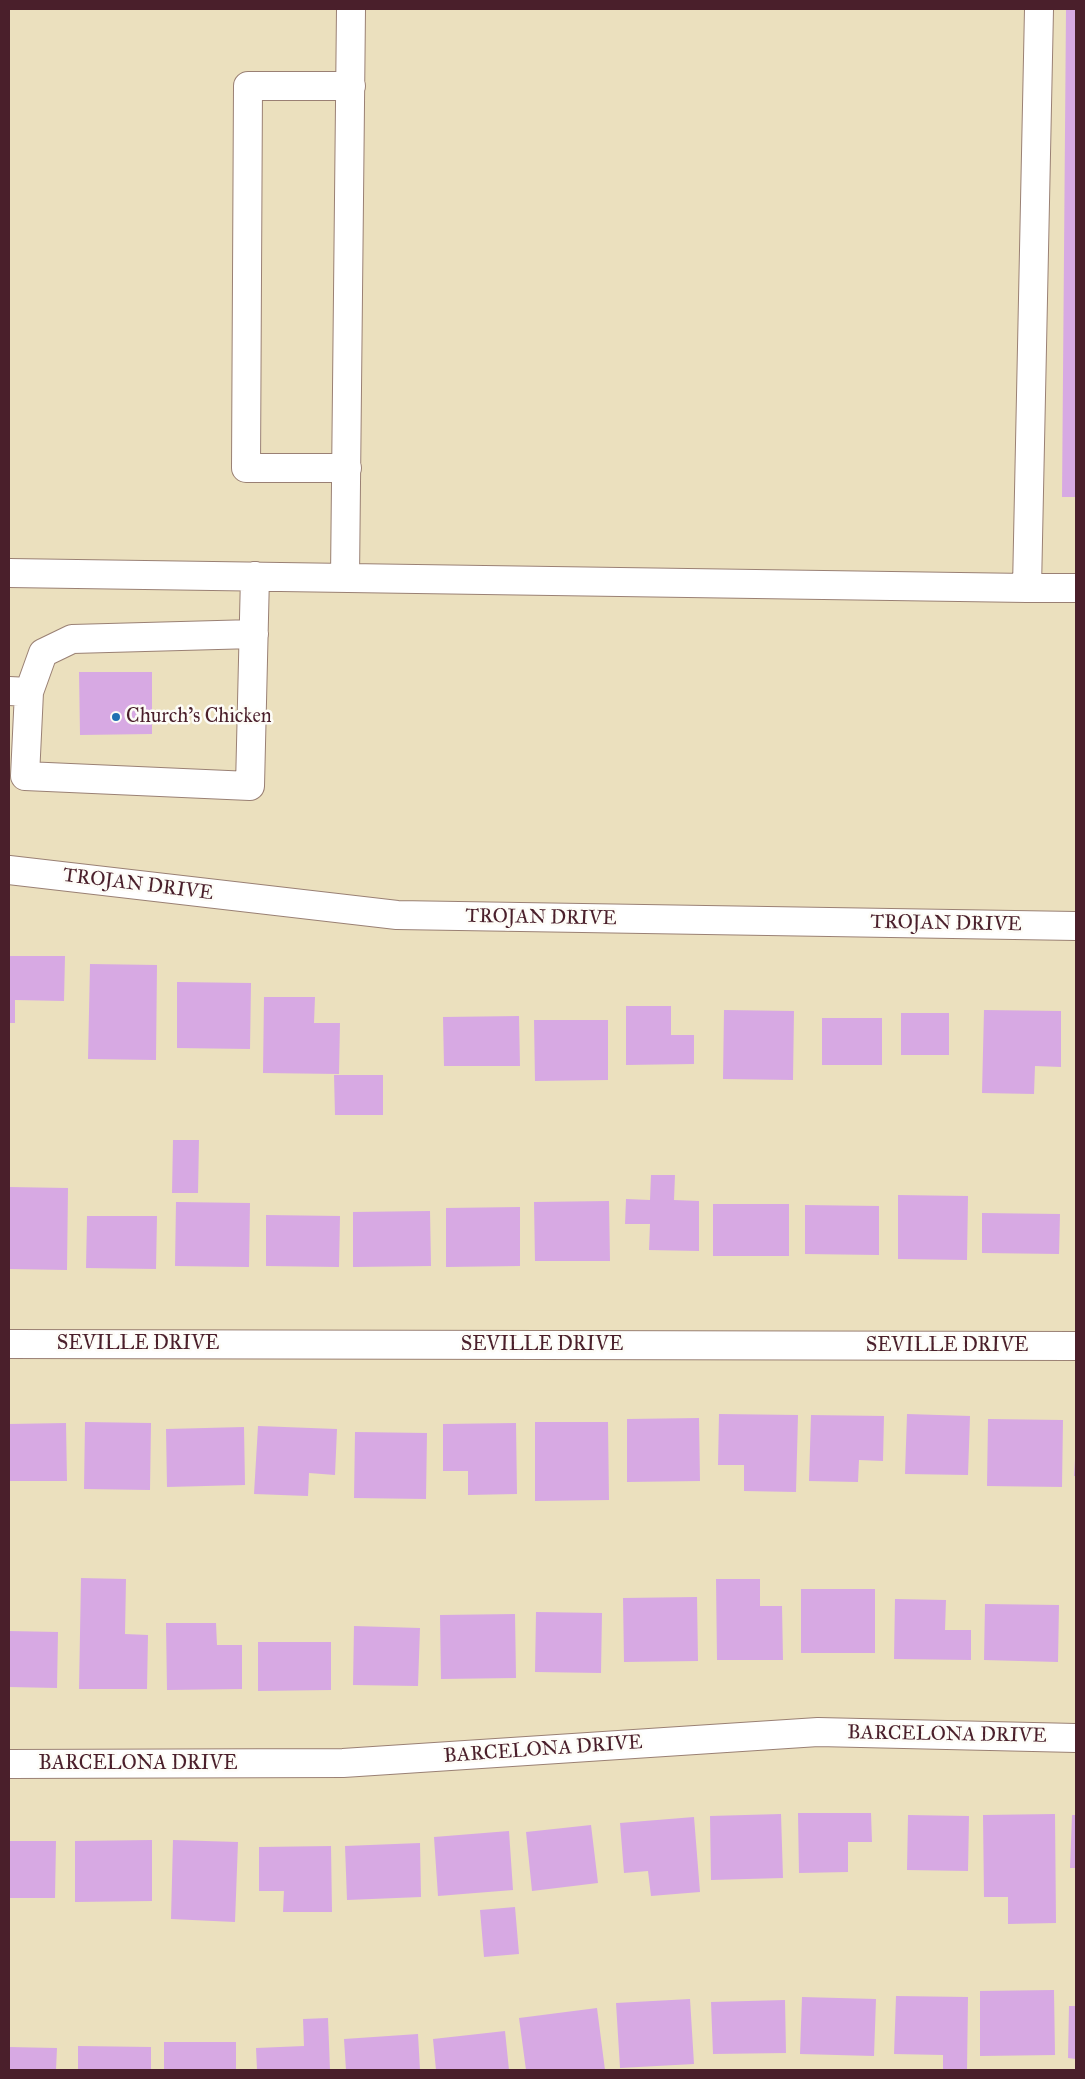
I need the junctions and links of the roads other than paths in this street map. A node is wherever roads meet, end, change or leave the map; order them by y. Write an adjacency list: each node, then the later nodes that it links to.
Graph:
1 (352, 9): 3 (street)
2 (1039, 9): 8 (street)
3 (351, 86): 4 (street); 4 (street)
4 (347, 468): 7 (street)
5 (9, 573): 6 (street)
6 (255, 576): 7 (street); 10 (street)
7 (345, 578): 8 (street)
8 (1027, 588): 9 (street)
9 (1076, 588)
10 (254, 634): 11 (street); 11 (street)
11 (19, 691)
12 (9, 870): 13 (street, TROJAN DRIVE)
13 (1076, 926)
14 (9, 1344): 15 (street, SEVILLE DRIVE)
15 (1076, 1346)
16 (1076, 1738): 17 (street, BARCELONA DRIVE)
17 (9, 1764)

